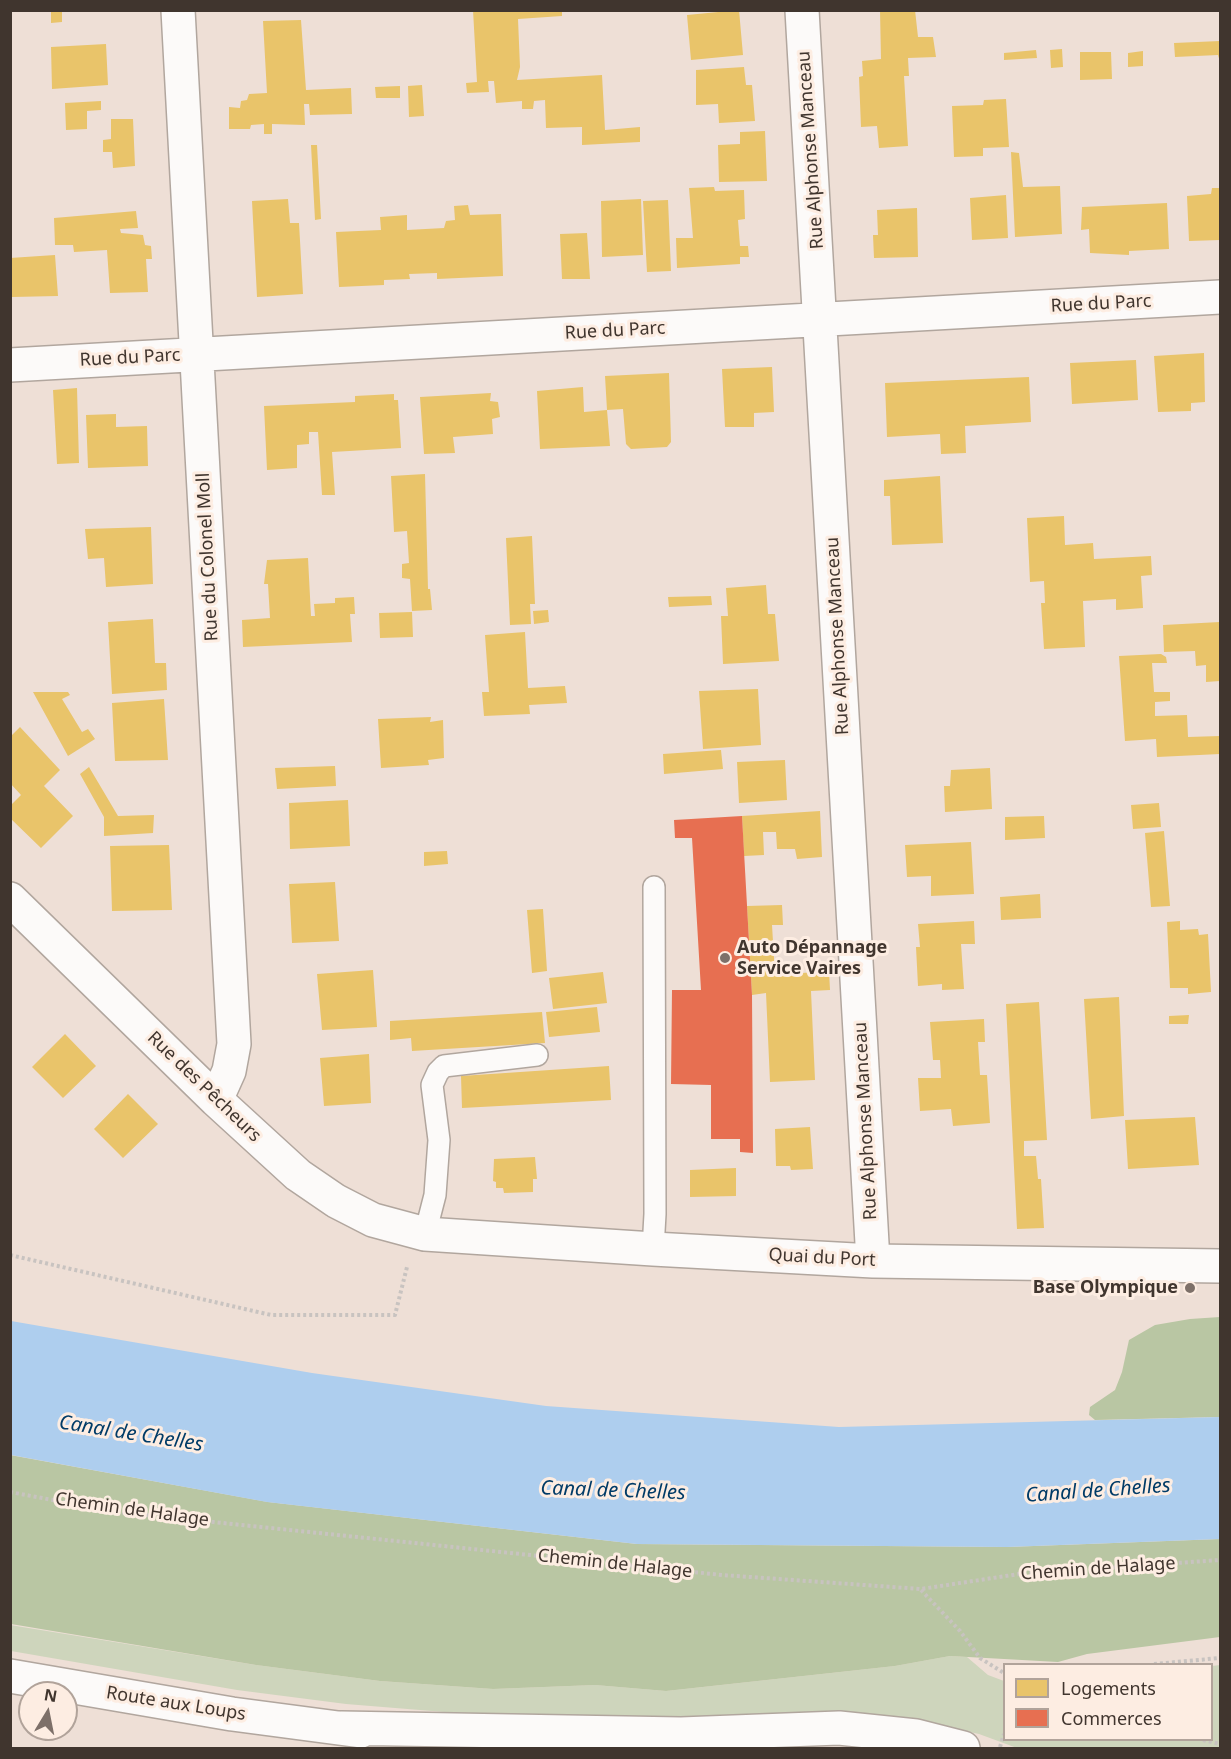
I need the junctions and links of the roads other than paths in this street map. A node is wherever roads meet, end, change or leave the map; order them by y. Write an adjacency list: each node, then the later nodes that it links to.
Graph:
1 (178, 10): 5 (street, Rue du Colonel Moll)
2 (802, 10): 4 (street, Rue Alphonse Manceau)
3 (1221, 297): 4 (street, Rue du Parc)
4 (820, 319): 5 (street, Rue du Parc); 13 (street, Rue Alphonse Manceau)
5 (198, 354): 6 (street, Rue du Parc); 10 (street, Rue du Colonel Moll)
6 (10, 365)
7 (654, 887): 12 (lane)
8 (10, 899): 10 (street, Rue des Pêcheurs)
9 (537, 1055): 11 (lane)
10 (216, 1100): 11 (street, Rue des Pêcheurs)
11 (425, 1234): 12 (street, Quai du Port)
12 (653, 1249): 13 (street, Quai du Port)
13 (873, 1261): 14 (street, Quai du Port)
14 (1221, 1266)
15 (10, 1676): 16 (street, Route aux Loups)
16 (341, 1728): 17 (street); 18 (street)
17 (462, 1749)
18 (963, 1749)

